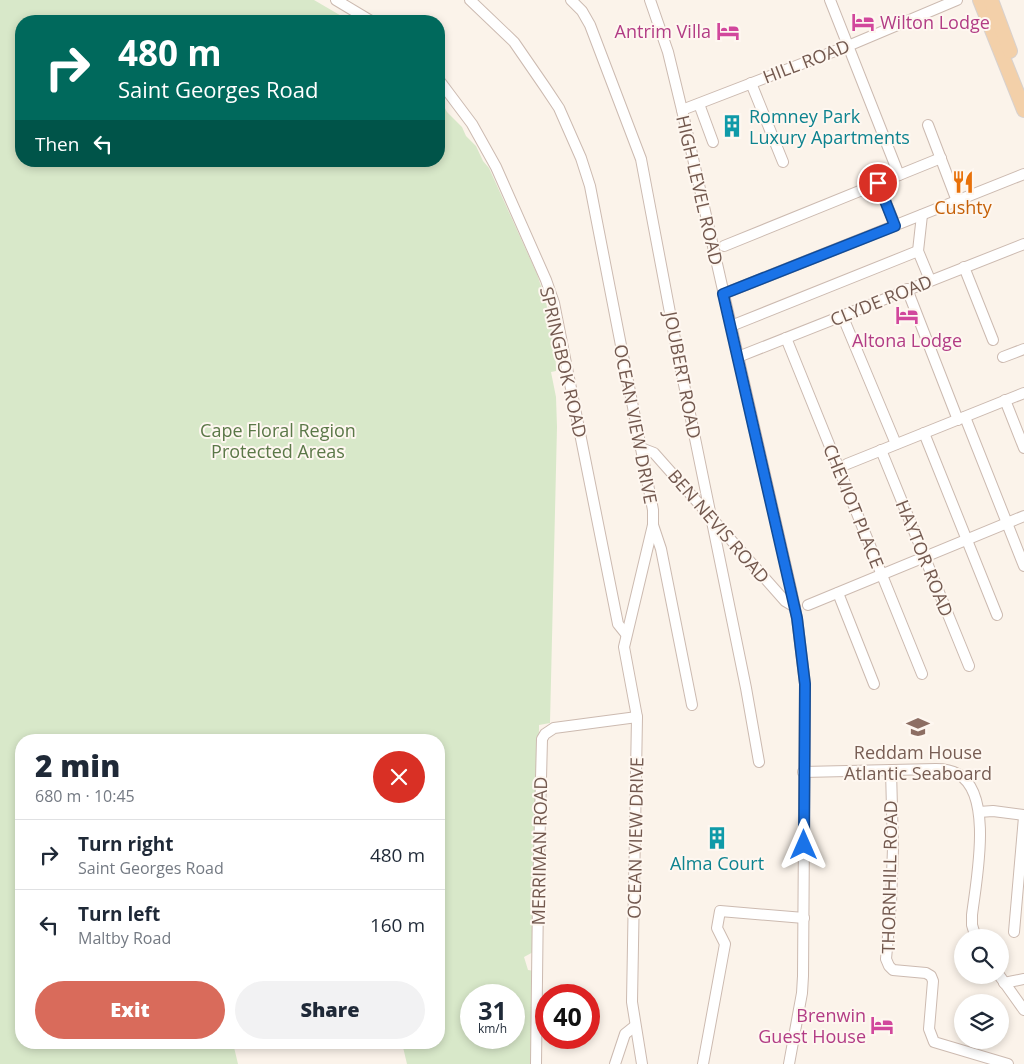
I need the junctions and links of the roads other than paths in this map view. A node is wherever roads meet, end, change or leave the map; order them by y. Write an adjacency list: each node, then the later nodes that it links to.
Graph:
1 (336, 0): 9 (street)
2 (470, 0): 46 (street, OCEAN VIEW DRIVE)
3 (571, 0): 50 (street, JOUBERT ROAD)
4 (650, 0): 15 (street, HIGH LEVEL ROAD)
5 (830, 0): 10 (street)
6 (958, 0): 10 (street, HILL ROAD)
7 (980, 0): 16 (main road)
8 (991, 0): 12 (main road)
9 (361, 15)
10 (848, 46): 11 (street, HILL ROAD); 22 (street)
11 (751, 83): 14 (street, HILL ROAD); 20 (street)
12 (1024, 86)
13 (445, 88): 62 (street, SPRINGBOK ROAD)
14 (699, 104): 15 (street, HILL ROAD); 18 (street)
15 (682, 110): 33 (street, HIGH LEVEL ROAD)
16 (1024, 110)
17 (928, 125): 19 (street)
18 (713, 142)
19 (941, 158): 22 (street); 24 (street)
20 (783, 162)
21 (1024, 174): 24 (street)
22 (899, 175): 23 (street)
23 (878, 183): 26 (street); 28 (street)
24 (957, 201): 25 (street)
25 (922, 215): 26 (street); 29 (street)
26 (895, 226): 33 (street)
27 (1024, 244): 30 (street, CLYDE ROAD)
28 (724, 246)
29 (918, 251): 31 (street); 35 (street)
30 (964, 266): 31 (street, CLYDE ROAD); 37 (street)
31 (930, 280): 32 (street, CLYDE ROAD)
32 (907, 289): 34 (street, CLYDE ROAD); 43 (street)
33 (723, 294): 35 (street, HIGH LEVEL ROAD)
34 (842, 315): 36 (street, CLYDE ROAD); 45 (street)
35 (731, 326): 39 (street, HIGH LEVEL ROAD)
36 (786, 338): 39 (street, CLYDE ROAD); 57 (street, CHEVIOT PLACE)
37 (993, 340)
38 (1024, 349): 40 (street)
39 (738, 357): 60 (street, HIGH LEVEL ROAD)
40 (1003, 357)
41 (1024, 393): 42 (street)
42 (1005, 400): 43 (street); 47 (street)
43 (961, 418): 44 (street); 52 (street)
44 (924, 433): 45 (street); 54 (street)
45 (896, 444): 48 (street)
46 (641, 448): 50 (street, BEN NEVIS ROAD); 53 (street, OCEAN VIEW DRIVE)
47 (1024, 448)
48 (881, 450): 49 (street); 55 (street, HAYTOR ROAD)
49 (847, 464)
50 (711, 516): 60 (street, BEN NEVIS ROAD); 68 (street, JOUBERT ROAD)
51 (1024, 516): 52 (street)
52 (1006, 524): 54 (street); 56 (street)
53 (652, 525): 62 (street, OCEAN VIEW DRIVE); 66 (street)
54 (966, 540): 55 (street); 61 (street)
55 (925, 558): 57 (street); 63 (street, HAYTOR ROAD)
56 (1024, 566)
57 (881, 576): 58 (street); 64 (street, CHEVIOT PLACE)
58 (838, 593): 59 (street); 65 (street)
59 (808, 605)
60 (795, 607): 70 (street, HIGH LEVEL ROAD)
61 (998, 616)
62 (626, 634): 67 (street, OCEAN VIEW DRIVE)
63 (969, 666)
64 (922, 674)
65 (874, 684)
66 (692, 705)
67 (637, 717): 81 (street, OCEAN VIEW DRIVE); 82 (street, MERRIMAN ROAD)
68 (759, 762)
69 (890, 770): 70 (street); 71 (street); 87 (street, THORNHILL ROAD)
70 (803, 772): 74 (street, HIGH LEVEL ROAD)
71 (979, 812): 72 (street); 75 (street)
72 (1024, 816): 73 (street)
73 (1022, 876): 76 (street)
74 (804, 918): 85 (street); 86 (street, HIGH LEVEL ROAD)
75 (973, 929)
76 (1014, 932)
77 (1009, 979): 78 (street)
78 (1024, 979)
79 (1006, 984): 80 (street)
80 (1024, 1010)
81 (635, 1026): 83 (street); 84 (street, OCEAN VIEW DRIVE)
82 (536, 1064)
83 (614, 1064)
84 (642, 1064)
85 (703, 1064)
86 (789, 1064)
87 (1008, 1064)

